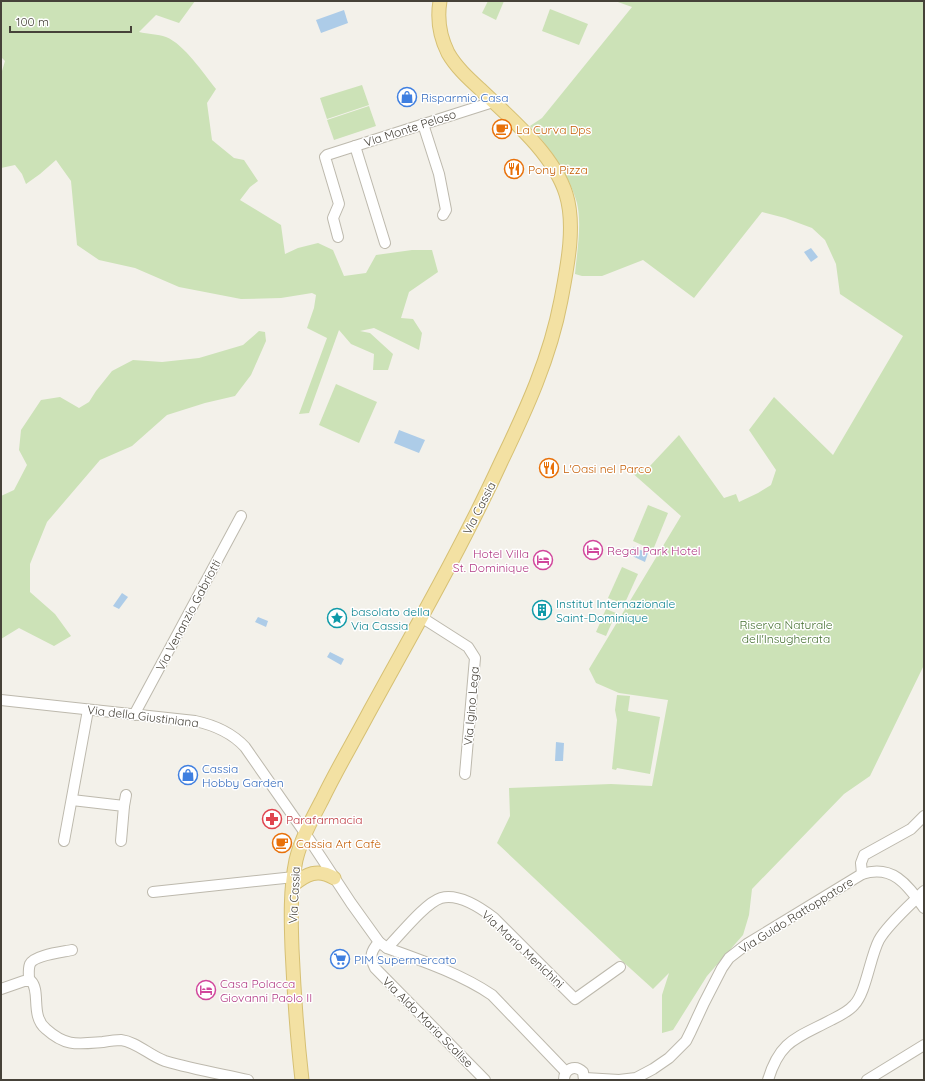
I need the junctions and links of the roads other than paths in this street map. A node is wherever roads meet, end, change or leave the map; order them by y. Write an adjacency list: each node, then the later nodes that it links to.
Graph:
1 (440, 1): 2 (main road, Via Cassia)
2 (493, 102): 3 (street, Via Monte Peloso); 9 (main road, Via Cassia)
3 (423, 124): 4 (street, Via Monte Peloso); 5 (street)
4 (356, 146): 6 (street, Via Monte Peloso); 7 (street)
5 (443, 215)
6 (338, 237)
7 (386, 243)
8 (241, 516): 12 (street, Via Venanzio Gabriotti)
9 (421, 618): 13 (street, Via Igino Lega); 18 (main road, Via Cassia)
10 (1, 700): 11 (street, Via della Giustiniana)
11 (88, 710): 12 (street, Via della Giustiniana); 15 (street)
12 (134, 715): 18 (street, Via della Giustiniana)
13 (465, 774)
14 (126, 795): 16 (street)
15 (72, 800): 16 (street); 19 (street)
16 (124, 806): 20 (street)
17 (924, 816): 21 (street)
18 (305, 833): 22 (street, Via della Giustiniana); 23 (main road, Via Cassia)
19 (64, 841)
20 (120, 841)
21 (862, 874): 25 (street, Via Guido Rattoppatore); 34 (street, Via Guido Rattoppatore)
22 (334, 878): 23 (main road); 27 (street, Via della Giustiniana)
23 (293, 881): 24 (street); 36 (main road, Via Cassia)
24 (153, 892)
25 (920, 895): 26 (street, Via Guido Rattoppatore); 38 (street)
26 (924, 908)
27 (383, 945): 29 (street, Via Mario Menichini); 33 (street); 37 (street, Via Aldo Maria Scalise)
28 (72, 950): 30 (street)
29 (620, 967)
30 (29, 980): 31 (street); 35 (street)
31 (1, 989)
32 (924, 1045): 39 (street)
33 (565, 1076): 34 (street)
34 (584, 1079)
35 (248, 1080)
36 (302, 1080)
37 (485, 1080)
38 (768, 1080)
39 (867, 1080)

